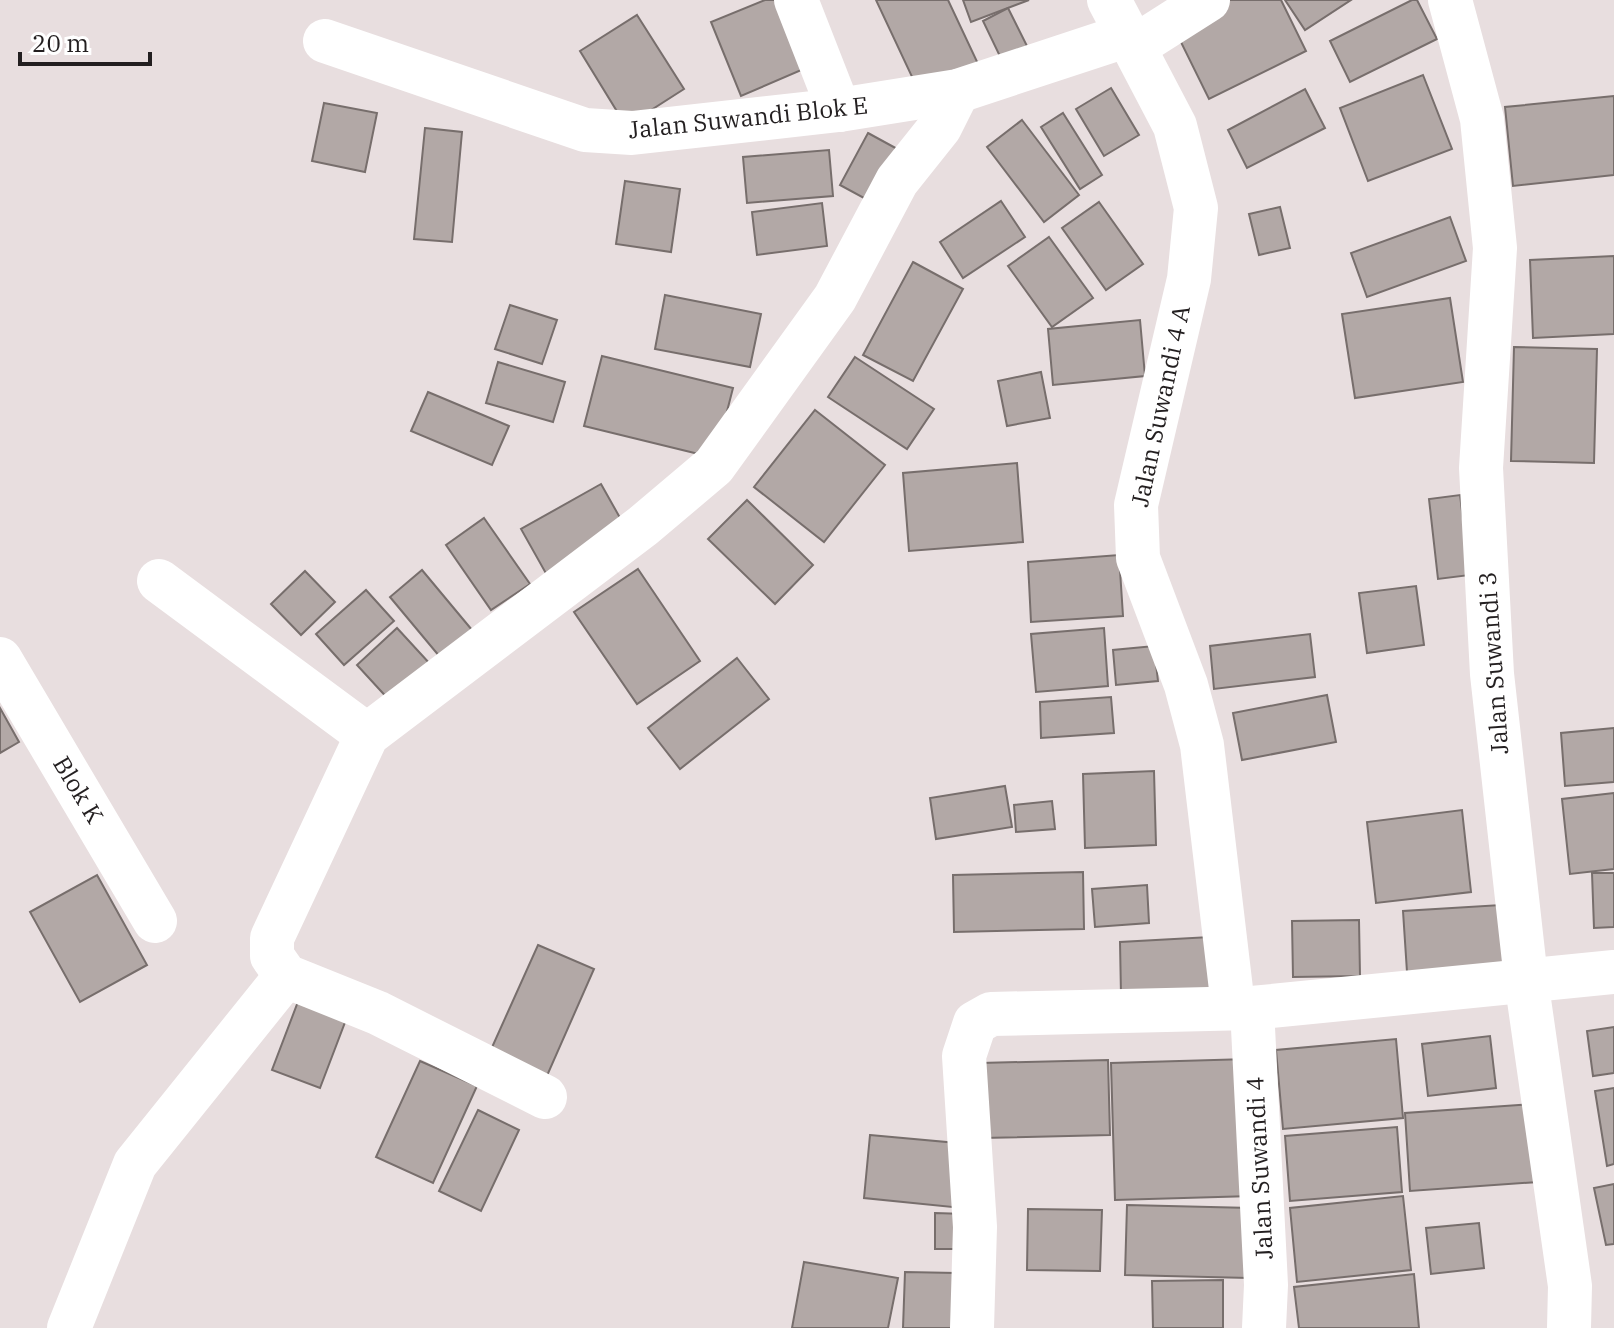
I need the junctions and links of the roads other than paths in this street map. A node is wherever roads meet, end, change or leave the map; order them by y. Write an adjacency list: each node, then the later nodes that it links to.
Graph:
1 (796, 0): 7 (street)
2 (1208, 0): 4 (street)
3 (1450, 0): 14 (street, Jalan Suwandi 3)
4 (1124, 27): 6 (street, Jalan Suwandi Blok E); 15 (street, Jalan Suwandi 4 A)
5 (325, 41): 7 (street, Jalan Suwandi Blok E)
6 (958, 91): 7 (street, Jalan Suwandi Blok E); 10 (street)
7 (839, 110)
8 (159, 581): 10 (street)
9 (0, 659): 11 (street, Blok K)
10 (367, 735): 13 (street)
11 (155, 921)
12 (1614, 972): 14 (street)
13 (286, 976): 16 (street); 17 (street)
14 (1526, 979): 15 (street); 20 (street, Jalan Suwandi 3)
15 (1242, 1007): 18 (street); 19 (street, Jalan Suwandi 4)
16 (545, 1097)
17 (69, 1328)
18 (972, 1328)
19 (1264, 1328)
20 (1569, 1328)

